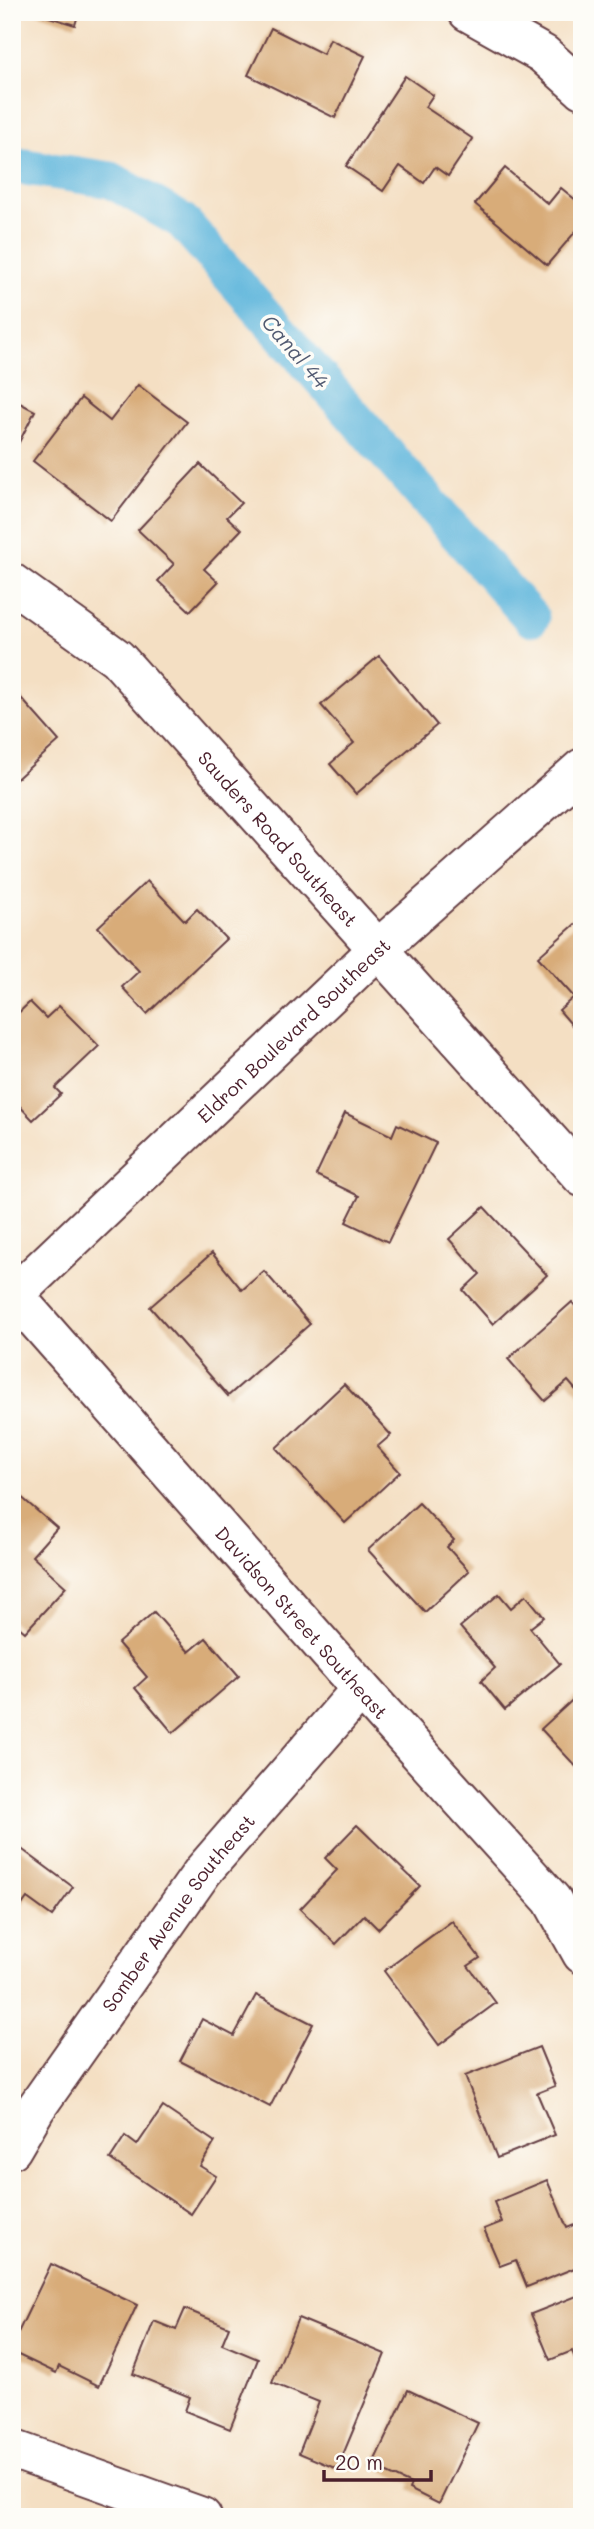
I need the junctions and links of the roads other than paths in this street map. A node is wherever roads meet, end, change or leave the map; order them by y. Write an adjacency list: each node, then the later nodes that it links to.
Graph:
1 (468, 12): 2 (street)
2 (582, 89)
3 (12, 583): 5 (street, Sauders Road Southeast)
4 (582, 768): 5 (street, Eldron Boulevard Southeast)
5 (379, 948): 6 (street, Sauders Road Southeast); 7 (street, Eldron Boulevard Southeast)
6 (582, 1177)
7 (13, 1296): 8 (street, Davidson Street Southeast)
8 (361, 1689): 9 (street, Davidson Street Southeast); 10 (street, Somber Avenue Southeast)
9 (582, 1954)
10 (12, 2149)
11 (12, 2449): 12 (street)
12 (202, 2517)

